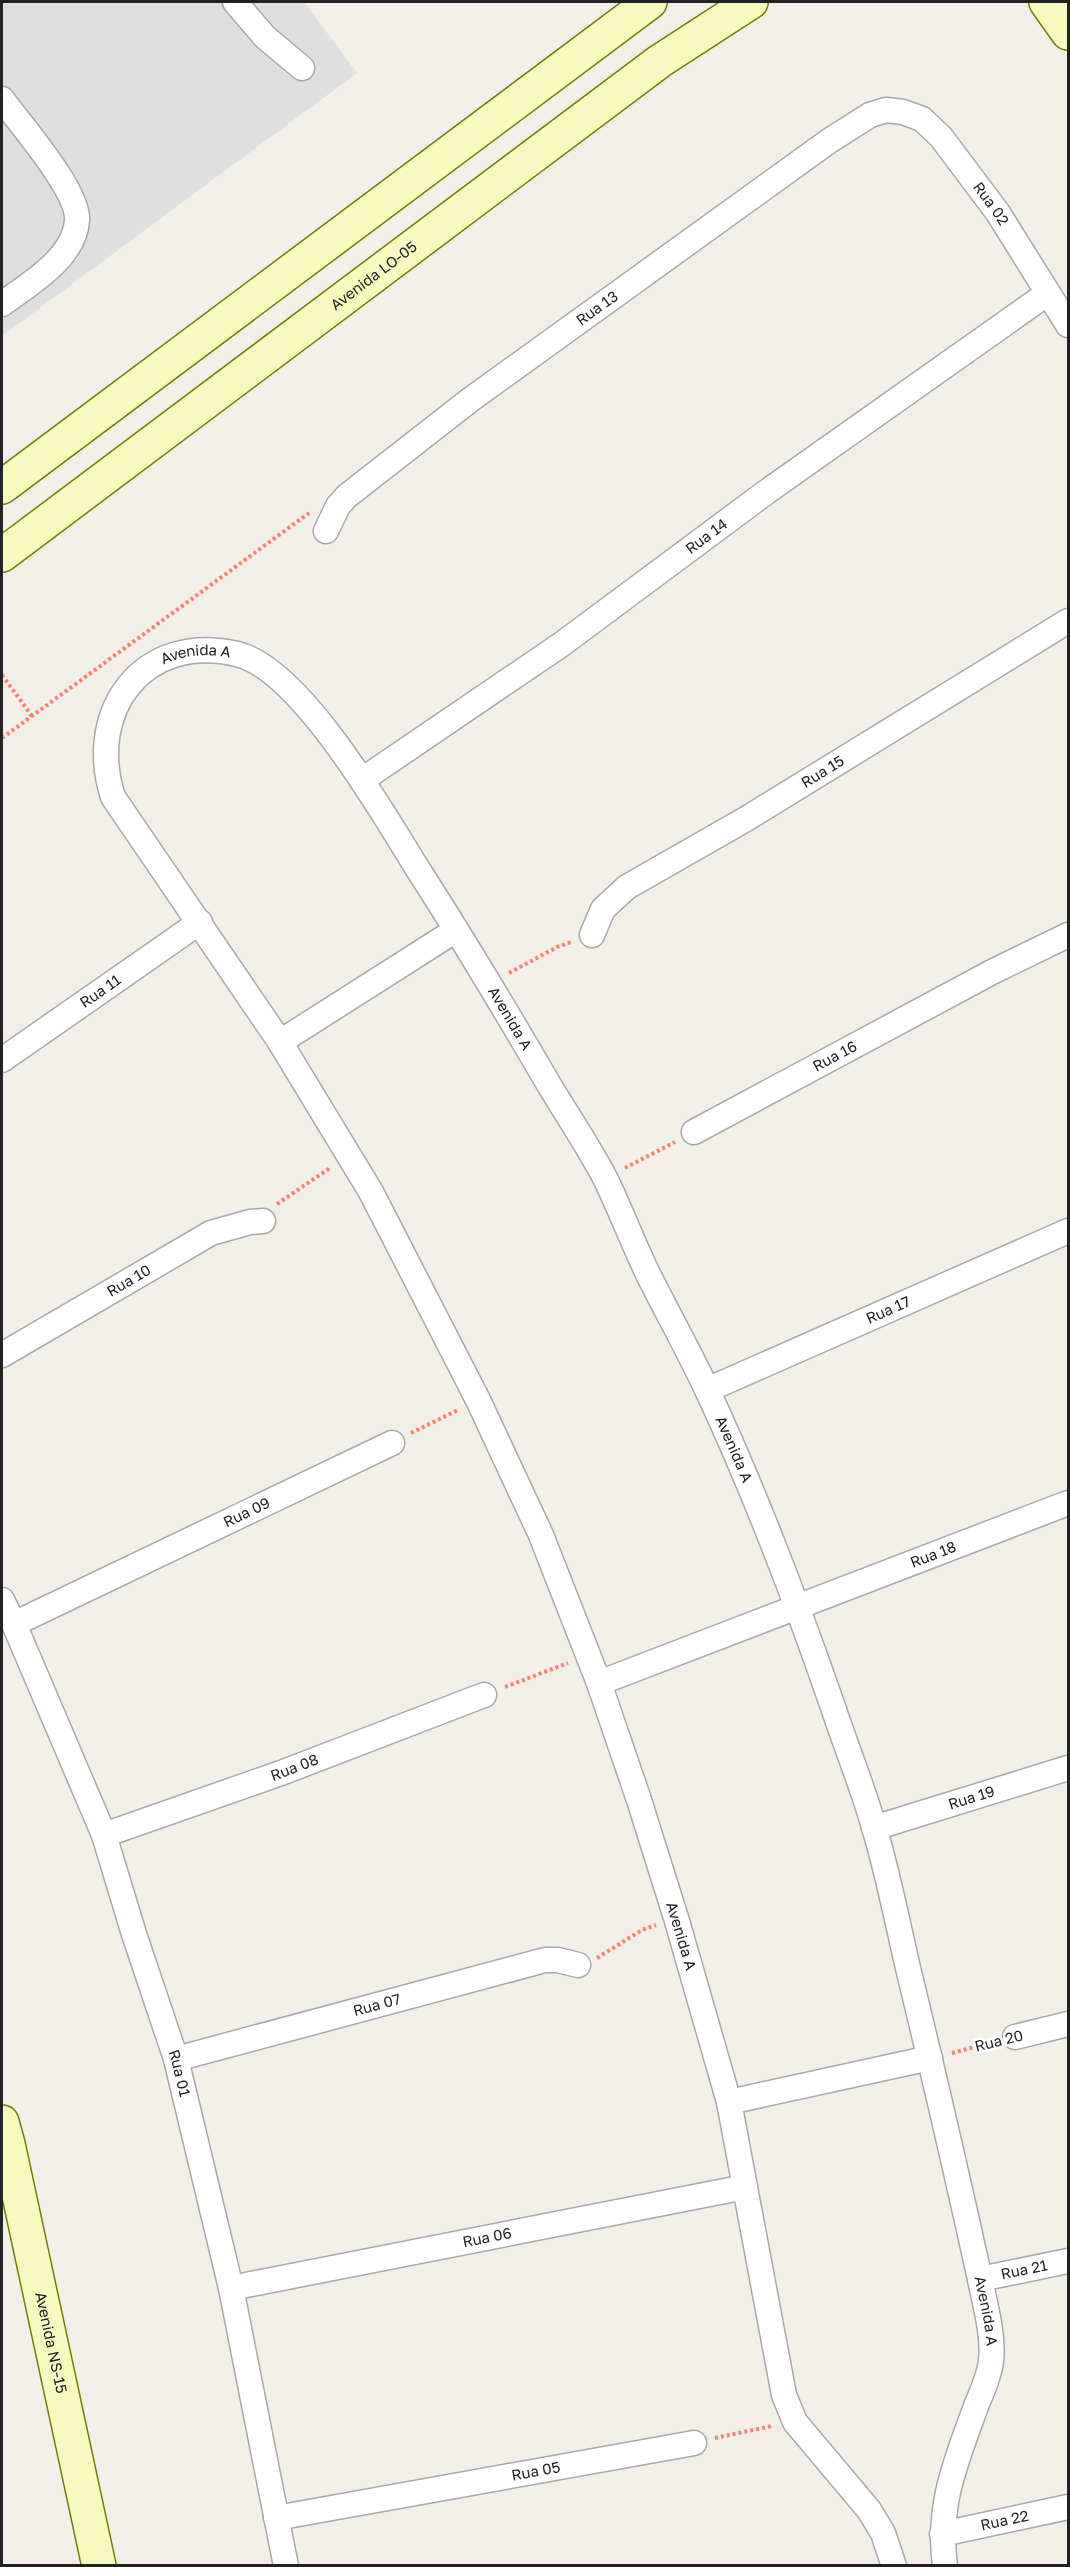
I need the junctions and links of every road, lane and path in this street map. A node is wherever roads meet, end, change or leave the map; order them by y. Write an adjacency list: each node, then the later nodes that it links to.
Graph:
1 (235, 2): 6 (street)
2 (650, 2): 12 (main road)
3 (751, 2): 15 (main road, Avenida LO-05)
4 (1046, 2): 5 (main road)
5 (1068, 33)
6 (302, 68)
7 (2, 99): 10 (street)
8 (890, 110): 9 (street, Rua 02); 13 (street, Rua 13)
9 (1048, 293): 11 (street, Rua 02); 20 (street, Rua 14)
10 (2, 304)
11 (1068, 325)
12 (2, 487)
13 (342, 500): 14 (street, Rua 13); 18 (path)
14 (326, 531)
15 (2, 555)
16 (1068, 621): 23 (street, Rua 15)
17 (2, 675): 18 (path)
18 (32, 716): 19 (path)
19 (2, 738)
20 (362, 780): 21 (street, Avenida A); 22 (street, Avenida A)
21 (200, 922): 26 (street, Avenida A); 27 (street, Rua 11)
22 (456, 930): 25 (street, Avenida A); 26 (street)
23 (592, 935): 25 (path)
24 (1068, 935): 28 (street, Rua 16)
25 (490, 984): 30 (street, Avenida A)
26 (280, 1042): 29 (street, Avenida A)
27 (2, 1059)
28 (694, 1132): 30 (path)
29 (348, 1156): 31 (path); 35 (street, Avenida A)
30 (605, 1178): 34 (street, Avenida A)
31 (263, 1221): 33 (street, Rua 10)
32 (1068, 1231): 34 (street, Rua 17)
33 (2, 1355)
34 (707, 1390): 39 (street, Avenida A)
35 (478, 1400): 36 (path); 41 (street, Avenida A)
36 (392, 1443): 40 (street, Rua 09)
37 (1068, 1503): 39 (street, Rua 18)
38 (2, 1600): 40 (street, Rua 01)
39 (798, 1606): 42 (street, Rua 18); 45 (street, Avenida A)
40 (14, 1624): 46 (street, Rua 01)
41 (588, 1656): 42 (street, Avenida A); 43 (path)
42 (599, 1683): 47 (street, Avenida A)
43 (484, 1695): 46 (street, Rua 08)
44 (1068, 1768): 45 (street, Rua 19)
45 (874, 1828): 51 (street, Avenida A)
46 (104, 1835): 52 (street, Rua 01)
47 (677, 1921): 48 (path); 53 (street, Avenida A)
48 (578, 1965): 52 (street, Rua 07)
49 (1068, 2024): 50 (street, Rua 20)
50 (1015, 2037): 51 (path, Rua 20)
51 (930, 2058): 53 (street); 57 (street, Avenida A)
52 (176, 2059): 58 (street, Rua 01)
53 (729, 2102): 55 (street, Avenida A)
54 (2, 2122): 64 (main road, Avenida NS-15)
55 (745, 2187): 58 (street, Rua 06); 59 (street, Avenida A)
56 (1068, 2261): 57 (street, Rua 21)
57 (980, 2279): 63 (street, Avenida A)
58 (231, 2288): 62 (street, Rua 01)
59 (795, 2422): 60 (path); 66 (street, Avenida A)
60 (694, 2443): 62 (street, Rua 05)
61 (1068, 2507): 63 (street, Rua 22)
62 (276, 2518): 65 (street, Rua 01)
63 (942, 2534): 67 (street, Avenida A)
64 (99, 2565)
65 (286, 2565)
66 (894, 2565)
67 (945, 2565)

